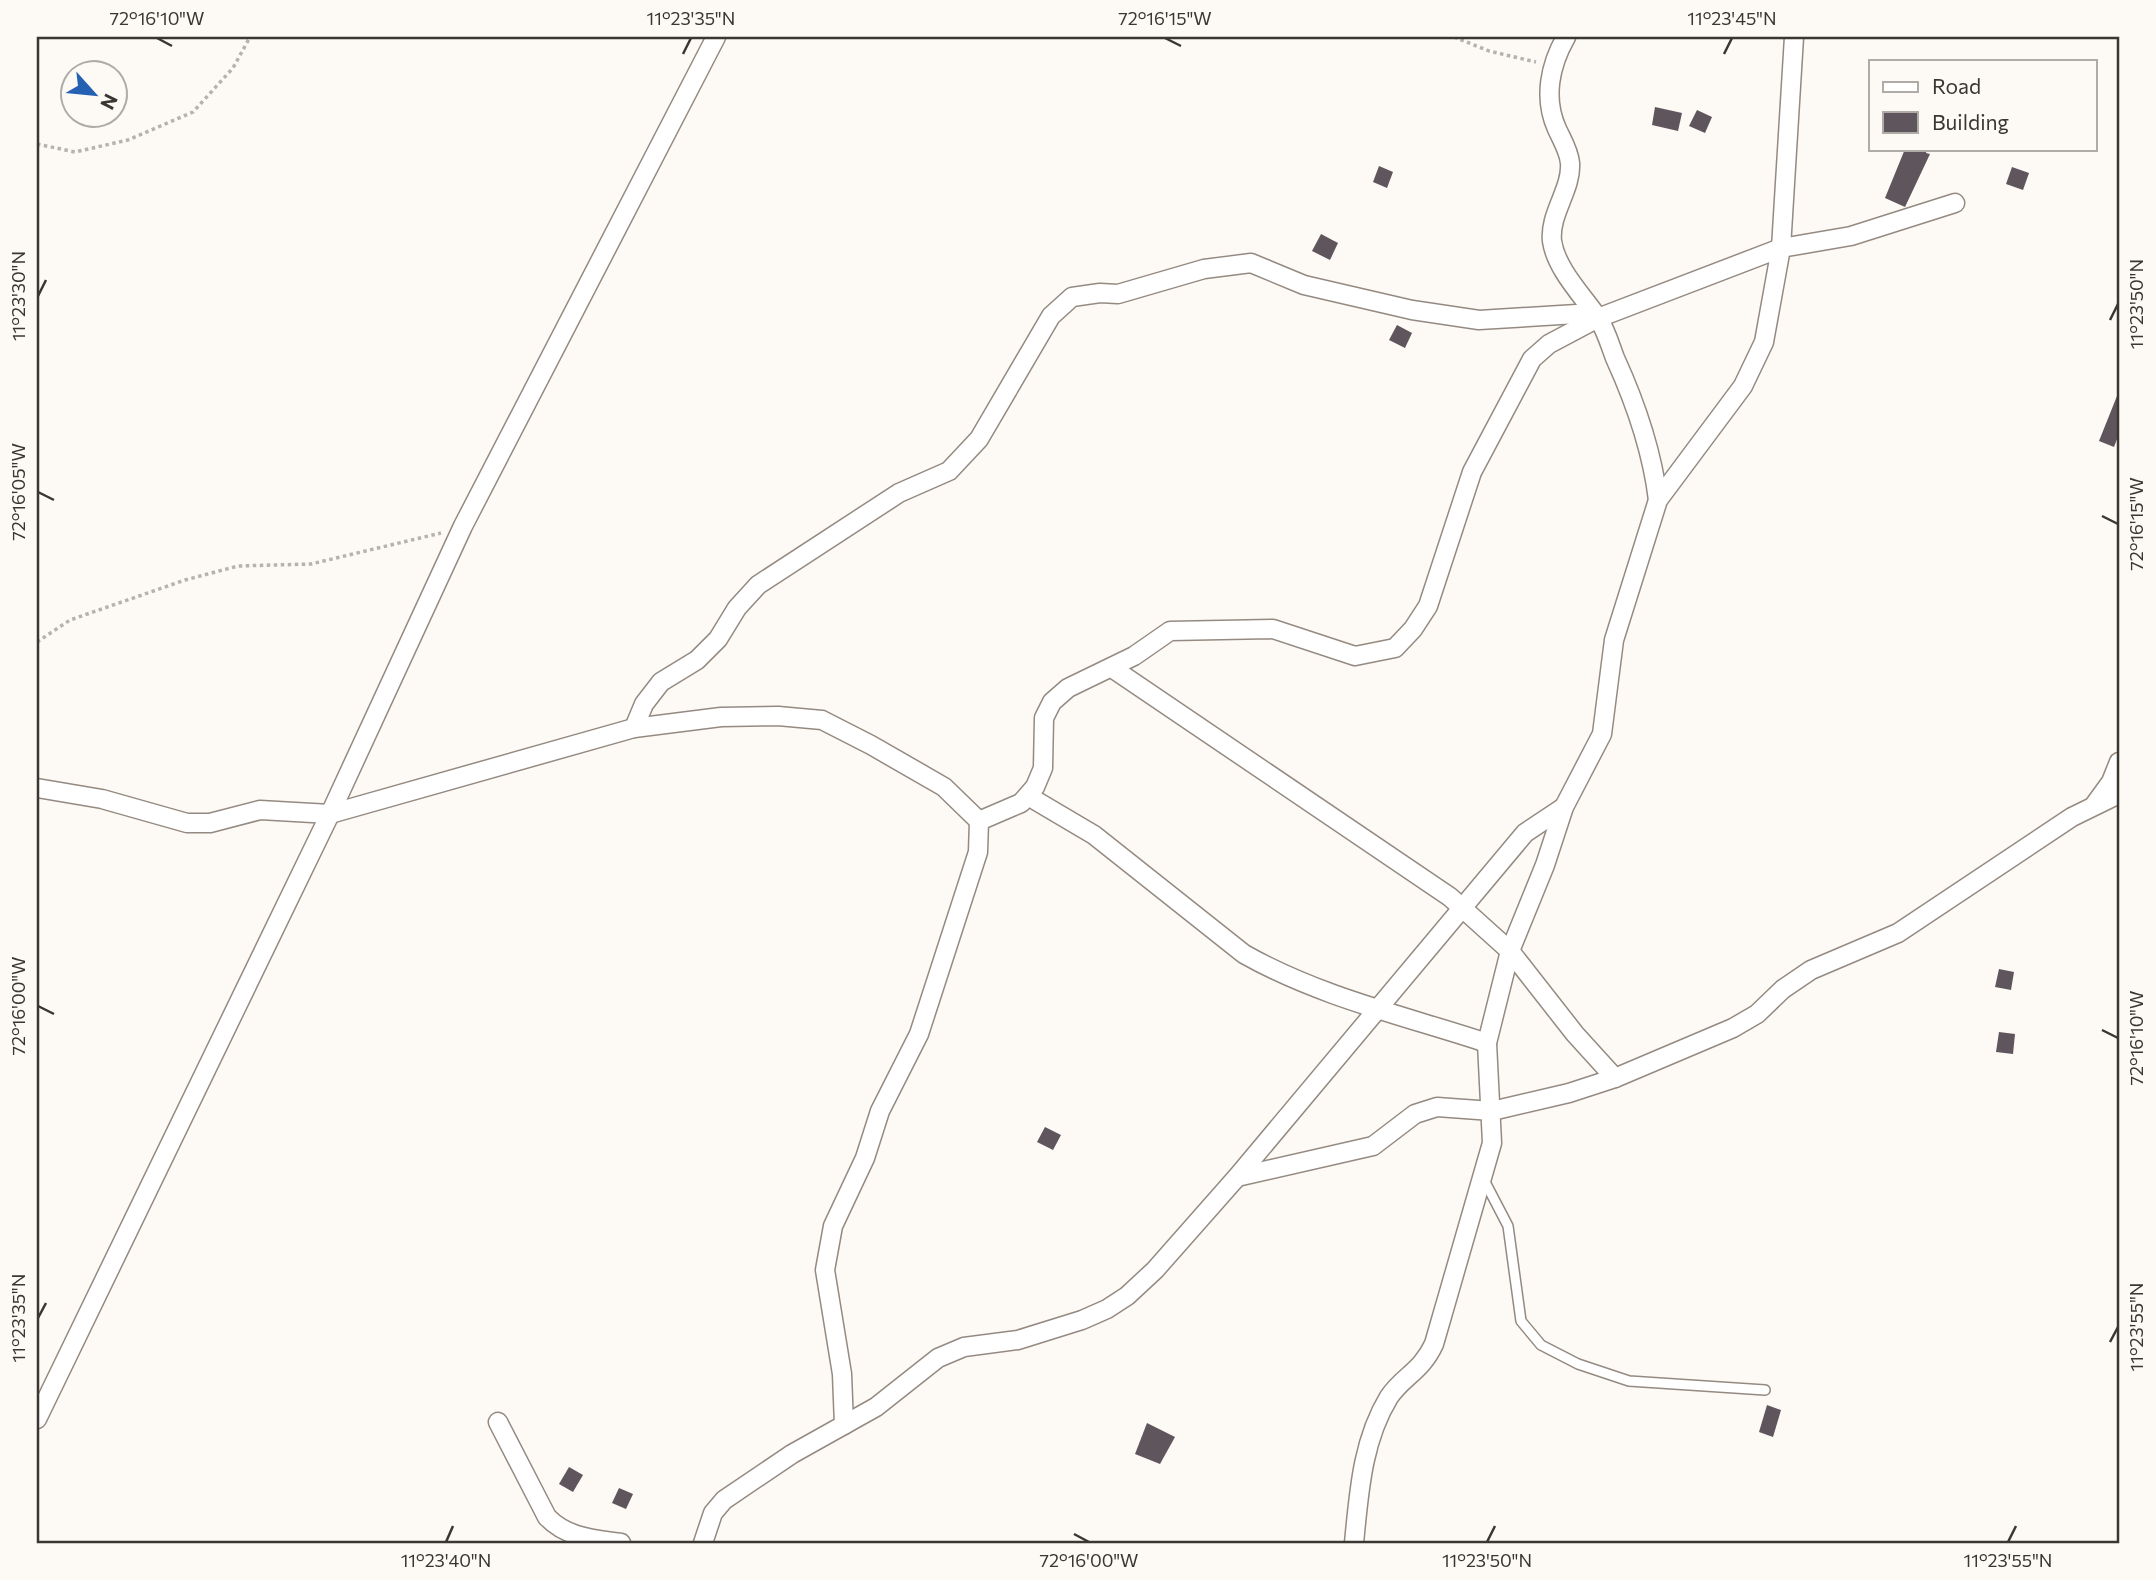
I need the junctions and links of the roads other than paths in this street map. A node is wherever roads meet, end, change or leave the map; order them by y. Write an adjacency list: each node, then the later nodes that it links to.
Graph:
1 (716, 37): 16 (street)
2 (1566, 37): 6 (street)
3 (1794, 37): 5 (street)
4 (1955, 203): 5 (street)
5 (1781, 248): 6 (street); 7 (street)
6 (1596, 316): 7 (street); 8 (street); 9 (street)
7 (1658, 500): 15 (street)
8 (1111, 668): 13 (street); 18 (street)
9 (634, 727): 16 (street); 17 (street)
10 (2119, 762): 14 (street)
11 (37, 788): 16 (street)
12 (2119, 794): 14 (street)
13 (1028, 796): 17 (street); 20 (street)
14 (2095, 804): 22 (street)
15 (1564, 807): 18 (street); 19 (street)
16 (330, 814): 27 (street)
17 (979, 821): 29 (street)
18 (1462, 907): 19 (street); 20 (street)
19 (1510, 951): 21 (street); 22 (street)
20 (1375, 1010): 21 (street); 25 (street)
21 (1487, 1043): 23 (street)
22 (1615, 1078): 23 (street)
23 (1492, 1111): 24 (street); 25 (street)
24 (1482, 1176): 26 (lane); 32 (street)
25 (1237, 1177): 29 (street)
26 (1765, 1390)
27 (37, 1419)
28 (498, 1422): 30 (street)
29 (844, 1425): 31 (street)
30 (621, 1543)
31 (703, 1543)
32 (1354, 1543)

